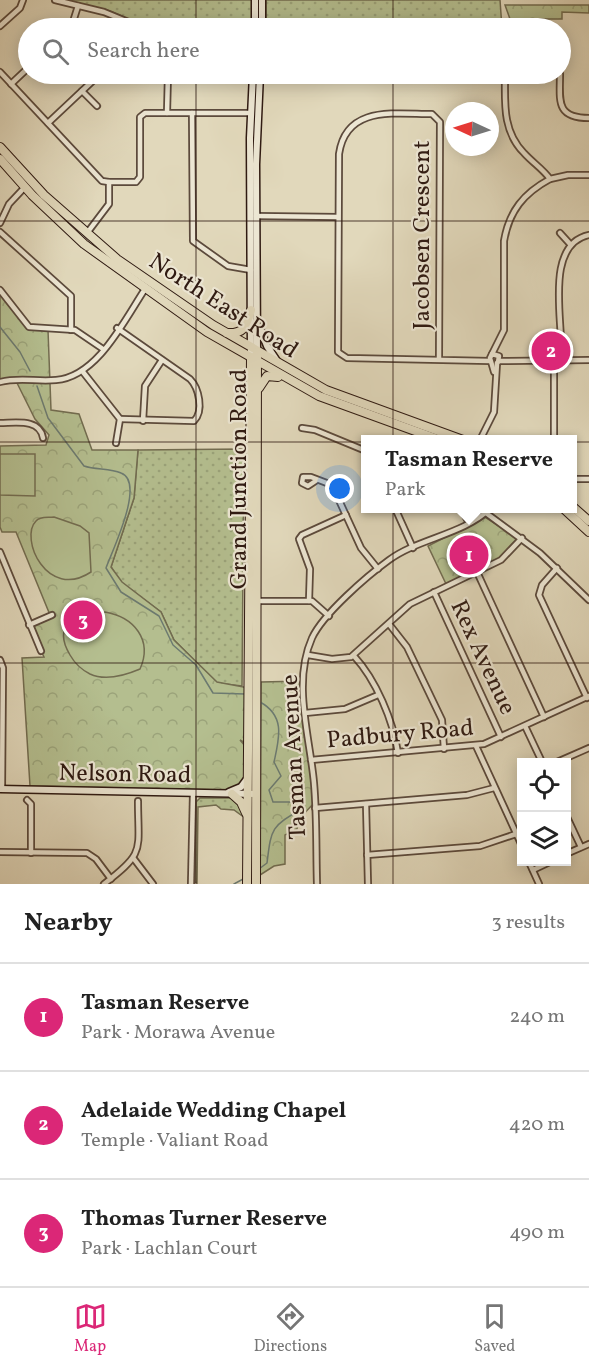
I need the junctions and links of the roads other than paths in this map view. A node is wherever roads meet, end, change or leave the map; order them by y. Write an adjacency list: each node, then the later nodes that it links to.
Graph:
1 (23, 0): 11 (street)
2 (55, 0): 5 (street)
3 (255, 0): 6 (main road)
4 (262, 0): 6 (main road)
5 (78, 6): 7 (street); 8 (street)
6 (259, 8): 9 (main road); 10 (main road)
7 (74, 18)
8 (119, 18)
9 (257, 18)
10 (260, 18)
11 (0, 26)
12 (0, 72): 14 (street)
13 (18, 77): 14 (street)
14 (11, 84): 27 (street)
15 (89, 84): 21 (street)
16 (168, 84): 23 (street)
17 (253, 84): 25 (main road, Grand Junction Road)
18 (258, 84): 25 (main road, Grand Junction Road)
19 (505, 84): 32 (street)
20 (560, 84): 26 (street)
21 (82, 91): 22 (street); 27 (street)
22 (97, 106)
23 (167, 112): 24 (street); 33 (street)
24 (192, 112): 25 (street); 44 (street)
25 (254, 113): 36 (main road, Grand Junction Road)
26 (589, 118)
27 (48, 123): 33 (street)
28 (0, 147): 30 (highway, North East Road)
29 (0, 159): 34 (highway, North East Road)
30 (25, 175): 34 (highway); 35 (highway, North East Road)
31 (589, 175): 32 (street)
32 (550, 180): 59 (street)
33 (109, 182): 40 (street)
34 (25, 187): 35 (highway); 38 (street); 47 (highway, North East Road)
35 (37, 188): 40 (highway, North East Road)
36 (253, 216): 37 (street); 44 (main road, Grand Junction Road)
37 (338, 217): 58 (street, Jacobsen Crescent); 58 (street, Jacobsen Crescent)
38 (0, 223)
39 (0, 232): 52 (street)
40 (87, 233): 45 (highway, North East Road)
41 (560, 233): 43 (street)
42 (589, 235): 43 (street)
43 (570, 244): 54 (street)
44 (254, 270): 49 (main road, Grand Junction Road); 50 (main road, Grand Junction Road)
45 (141, 276): 46 (highway, North East Road); 47 (highway)
46 (157, 287): 47 (highway); 53 (highway, North East Road)
47 (145, 289): 51 (street); 55 (highway, North East Road)
48 (0, 290): 52 (street)
49 (251, 310): 53 (highway); 57 (main road, Grand Junction Road)
50 (257, 319): 57 (main road, Grand Junction Road); 63 (main road)
51 (117, 328): 56 (street); 61 (street)
52 (71, 330): 56 (street)
53 (226, 333): 57 (highway, North East Road)
54 (561, 344)
55 (231, 345): 57 (highway, North East Road); 67 (highway)
56 (103, 349): 64 (street)
57 (254, 354): 63 (highway, North East Road); 65 (highway, North East Road); 67 (highway, Grand Junction Road)
58 (439, 358): 59 (street)
59 (495, 358): 60 (street); 74 (street)
60 (554, 359): 62 (street); 75 (street)
61 (162, 360): 69 (street); 69 (street)
62 (589, 360)
63 (281, 366): 73 (highway, North East Road)
64 (82, 372): 66 (street); 68 (street)
65 (286, 378): 67 (highway); 72 (highway, North East Road)
66 (0, 382)
67 (254, 393): 98 (highway, Grand Junction Road)
68 (120, 419): 69 (street); 77 (street)
69 (143, 421)
70 (0, 423): 76 (street)
71 (302, 428): 78 (street)
72 (426, 435)
73 (449, 435)
74 (482, 435)
75 (554, 435)
76 (43, 438)
77 (116, 443)
78 (361, 449)
79 (317, 480): 86 (street)
80 (577, 510): 87 (highway)
81 (397, 513): 91 (street)
82 (464, 513): 88 (street)
83 (485, 513): 88 (street, Tasman Avenue)
84 (491, 513): 90 (street)
85 (568, 513): 89 (highway)
86 (346, 515): 94 (street); 99 (street)
87 (589, 521)
88 (469, 523): 91 (street, Tasman Avenue)
89 (589, 532)
90 (522, 538): 93 (street); 95 (street)
91 (413, 548): 94 (street, Tasman Avenue)
92 (0, 552): 103 (street)
93 (557, 568): 97 (street); 109 (street)
94 (378, 569): 101 (street, Tasman Avenue)
95 (477, 572): 96 (street); 112 (street)
96 (434, 592): 102 (street); 114 (street, Rex Avenue)
97 (589, 600)
98 (253, 601): 99 (street); 110 (highway, Grand Junction Road)
99 (309, 601): 101 (street)
100 (52, 615): 103 (street)
101 (329, 616): 105 (street, Tasman Avenue)
102 (388, 624): 106 (street); 116 (street)
103 (29, 625): 104 (street)
104 (41, 651)
105 (308, 655): 106 (street); 111 (street, Tasman Avenue)
106 (354, 656): 108 (street)
107 (0, 660): 124 (street)
108 (378, 695): 111 (street); 118 (street)
109 (588, 697): 112 (street, Padbury Road)
110 (253, 712): 122 (highway, Grand Junction Road); 127 (highway, Grand Junction Road)
111 (305, 713): 121 (street, Tasman Avenue)
112 (544, 717): 113 (street, Padbury Road)
113 (525, 726): 114 (street, Padbury Road); 119 (street)
114 (501, 737): 115 (street, Padbury Road)
115 (476, 746): 116 (street, Padbury Road); 123 (street)
116 (444, 749): 118 (street, Padbury Road)
117 (588, 750): 120 (street)
118 (398, 753): 121 (street, Padbury Road)
119 (540, 758)
120 (567, 758)
121 (311, 760): 131 (street, Tasman Avenue)
122 (249, 778): 126 (main road); 127 (highway, Grand Junction Road)
123 (494, 788): 130 (street); 134 (street)
124 (1, 789): 125 (main road, Nelson Road)
125 (193, 793): 126 (main road, Nelson Road); 149 (street)
126 (227, 794): 127 (main road, Nelson Road); 132 (highway)
127 (252, 794): 132 (highway, Grand Junction Road); 146 (highway, Grand Junction Road)
128 (27, 800): 139 (street)
129 (138, 801): 141 (street)
130 (366, 804): 131 (street); 140 (street)
131 (315, 808): 150 (street, Tasman Avenue)
132 (248, 817): 146 (highway, Grand Junction Road)
133 (571, 824): 136 (street)
134 (516, 834): 140 (street)
135 (589, 844): 136 (street)
136 (581, 847): 138 (street)
137 (0, 852): 139 (street)
138 (571, 852)
139 (32, 853): 145 (street)
140 (367, 855): 151 (street)
141 (134, 859): 145 (street); 148 (street)
142 (531, 866): 144 (street)
143 (540, 866): 144 (street)
144 (532, 870): 152 (street)
145 (111, 879): 147 (street)
146 (251, 882)
147 (104, 884)
148 (153, 884)
149 (191, 884)
150 (317, 884)
151 (368, 884)
152 (539, 884)

